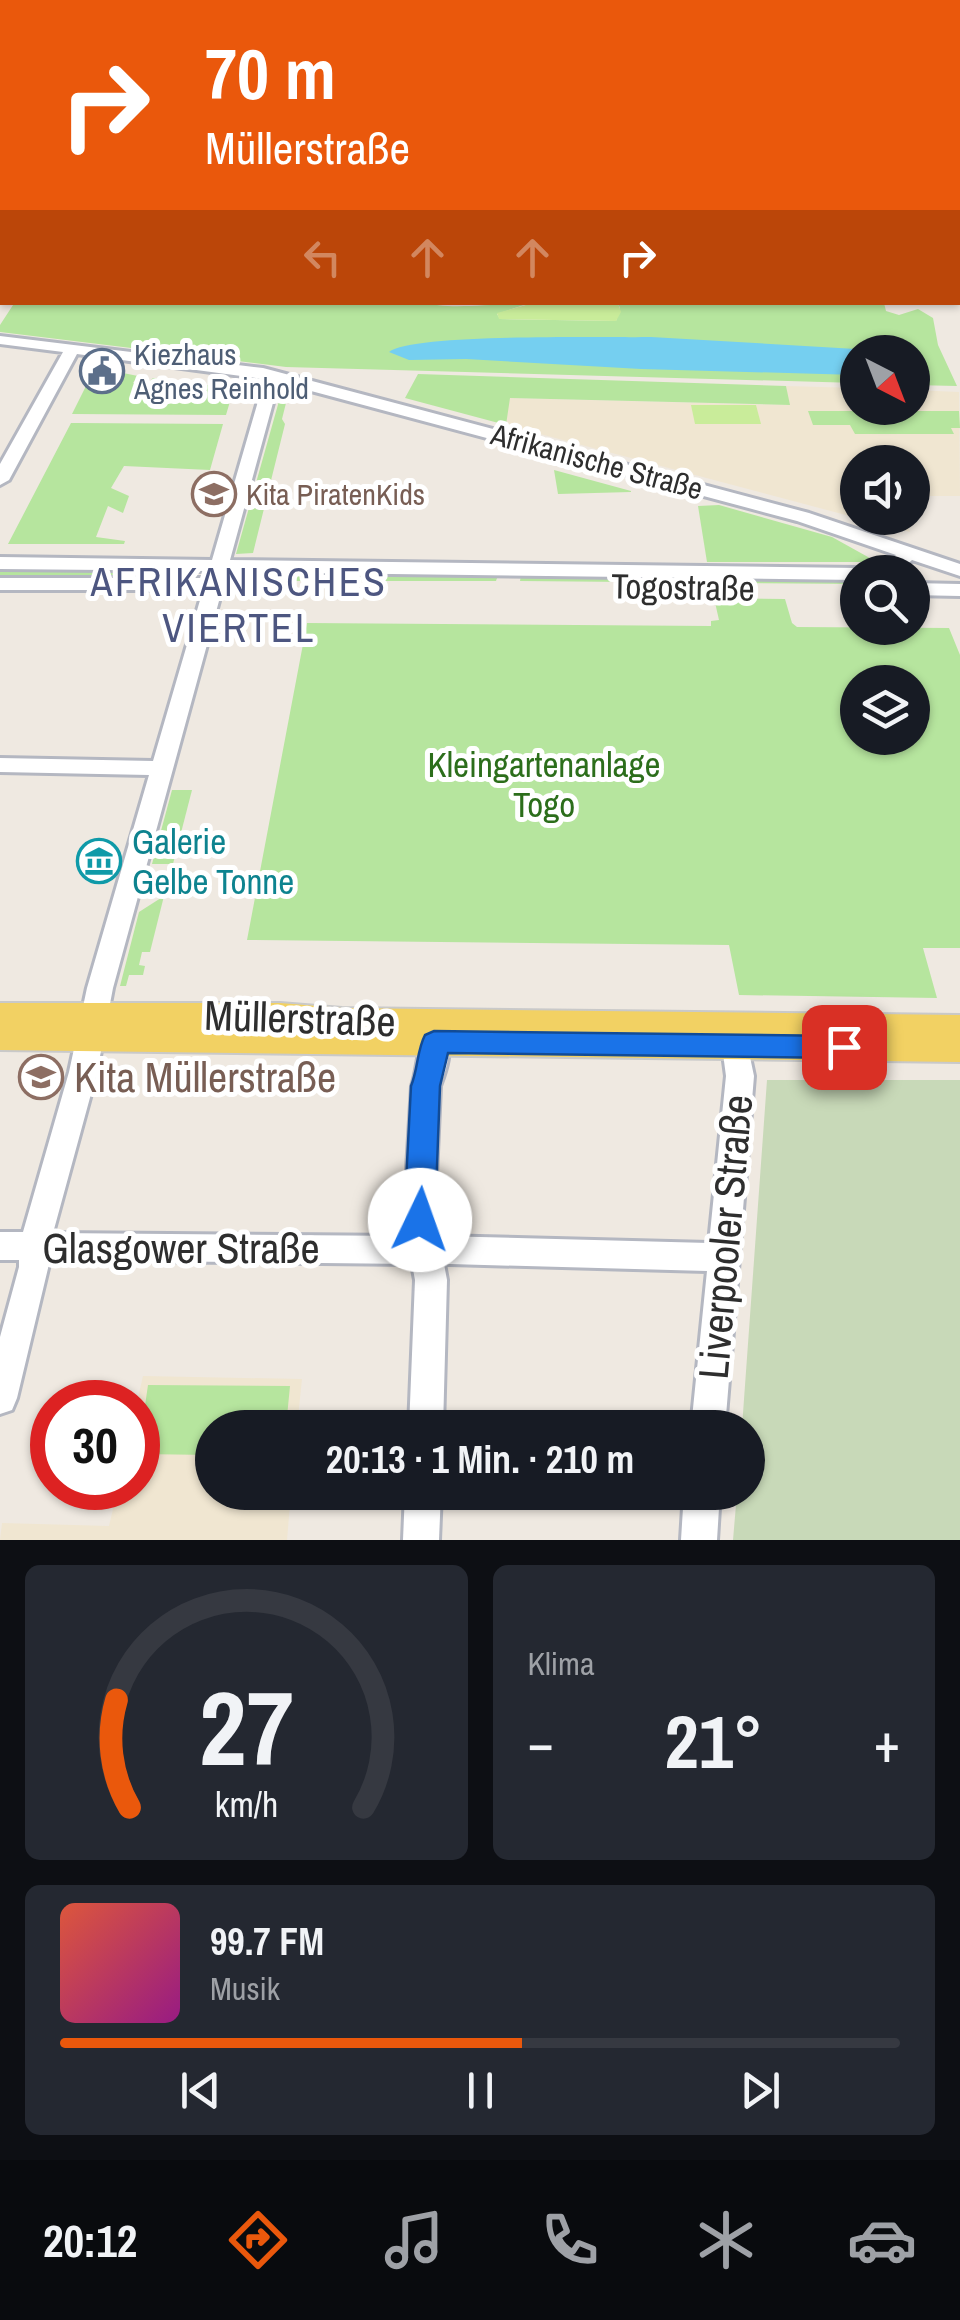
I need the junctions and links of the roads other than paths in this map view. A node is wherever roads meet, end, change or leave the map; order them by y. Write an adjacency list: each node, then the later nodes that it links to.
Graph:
1 (0, 340): 3 (street, Afrikanische Straße)
2 (0, 349): 3 (street, Afrikanische Straße)
3 (69, 353): 4 (street, Afrikanische Straße); 5 (street)
4 (280, 380): 6 (street, Afrikanische Straße); 12 (street)
5 (0, 480)
6 (912, 550): 7 (street); 8 (street, Afrikanische Straße); 10 (street, Afrikanische Straße)
7 (907, 555)
8 (960, 557)
9 (0, 563): 12 (street, Togostraße)
10 (960, 570)
11 (840, 574): 13 (street, Togostraße)
12 (217, 576): 13 (street, Togostraße); 14 (street, Togostraße); 19 (street)
13 (510, 578): 15 (street, Togostraße)
14 (0, 584)
15 (840, 588)
16 (930, 589): 17 (street)
17 (960, 590)
18 (0, 765): 19 (street)
19 (163, 768): 21 (street)
20 (0, 1016): 21 (main road, Müllerstraße)
21 (92, 1027): 22 (main road, Müllerstraße); 23 (main road, Müllerstraße); 24 (main road, Müllerstraße); 28 (street)
22 (960, 1028)
23 (0, 1037)
24 (434, 1042): 25 (main road, Müllerstraße); 29 (street)
25 (736, 1046): 26 (main road, Müllerstraße); 30 (street, Liverpooler Straße)
26 (960, 1049)
27 (0, 1246): 28 (street, Glasgower Straße)
28 (34, 1247): 29 (street, Glasgower Straße); 31 (street)
29 (425, 1250): 30 (street, Glasgower Straße); 32 (street)
30 (722, 1257): 33 (street, Liverpooler Straße)
31 (0, 1398)
32 (427, 1410)
33 (709, 1410)
34 (422, 1510): 36 (street)
35 (700, 1510): 37 (street)
36 (421, 1540)
37 (698, 1540)

